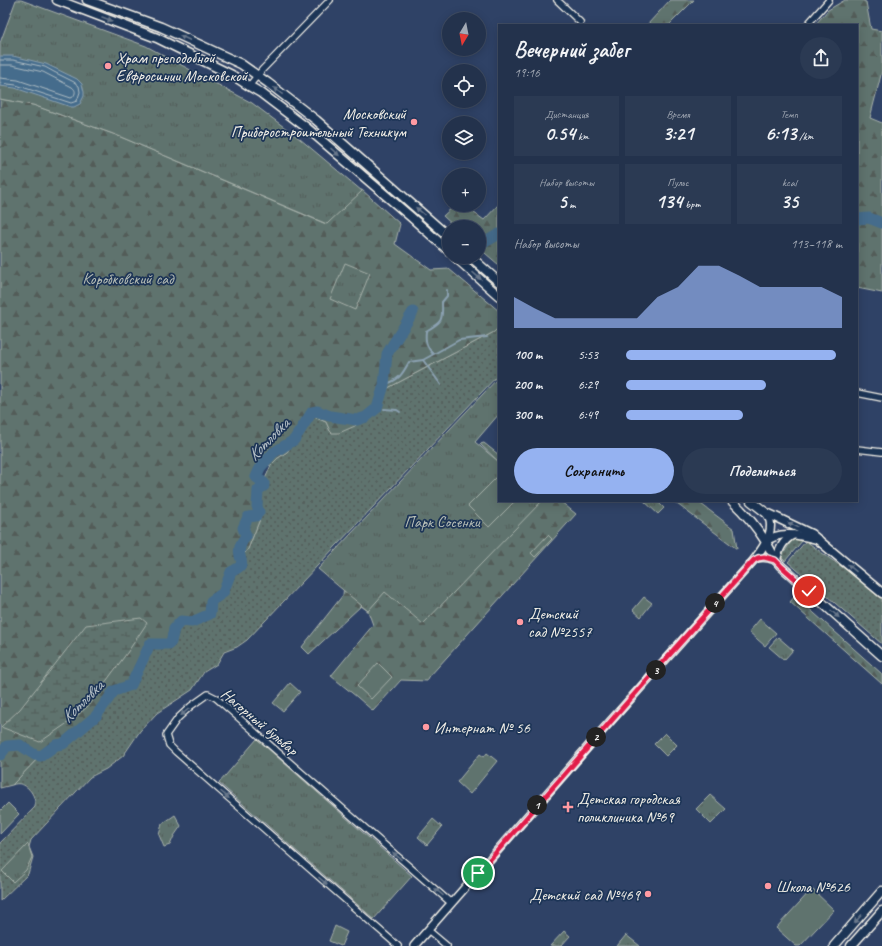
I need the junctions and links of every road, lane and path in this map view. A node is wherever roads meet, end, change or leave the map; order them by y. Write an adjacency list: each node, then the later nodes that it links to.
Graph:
1 (57, 0): 9 (main road, one-way to 9)
2 (87, 0): 8 (main road, one-way to 2)
3 (330, 0): 8 (street)
4 (557, 0): 6 (street)
5 (829, 0): 7 (street)
6 (580, 22)
7 (808, 24)
8 (257, 76): 9 (street); 10 (main road, one-way to 8)
9 (249, 86): 11 (main road, one-way to 11)
10 (442, 231)
11 (442, 245)
12 (463, 264): 15 (main road, one-way to 15)
13 (479, 264): 14 (main road)
14 (498, 281)
15 (498, 295)
16 (858, 394): 17 (street)
17 (882, 398)
18 (858, 449): 19 (street)
19 (882, 452)
20 (733, 502): 23 (main road)
21 (756, 502): 22 (main road)
22 (765, 512): 25 (main road, one-way to 22); 26 (street)
23 (751, 521): 26 (main road); 27 (street)
24 (793, 535): 25 (street); 26 (street); 28 (street)
25 (819, 540): 29 (main road, one-way to 25)
26 (766, 542): 27 (street); 28 (main road)
27 (754, 560): 28 (street); 32 (street)
28 (776, 561): 30 (main road, one-way to 30)
29 (882, 593)
30 (882, 656)
31 (882, 891): 38 (main road, one-way to 38)
32 (451, 903): 34 (street); 35 (street, Нагорный бульвар, one-way to 35)
33 (882, 910): 39 (main road)
34 (428, 930): 36 (street); 37 (street)
35 (398, 946)
36 (414, 946)
37 (447, 946)
38 (834, 946)
39 (851, 946)

